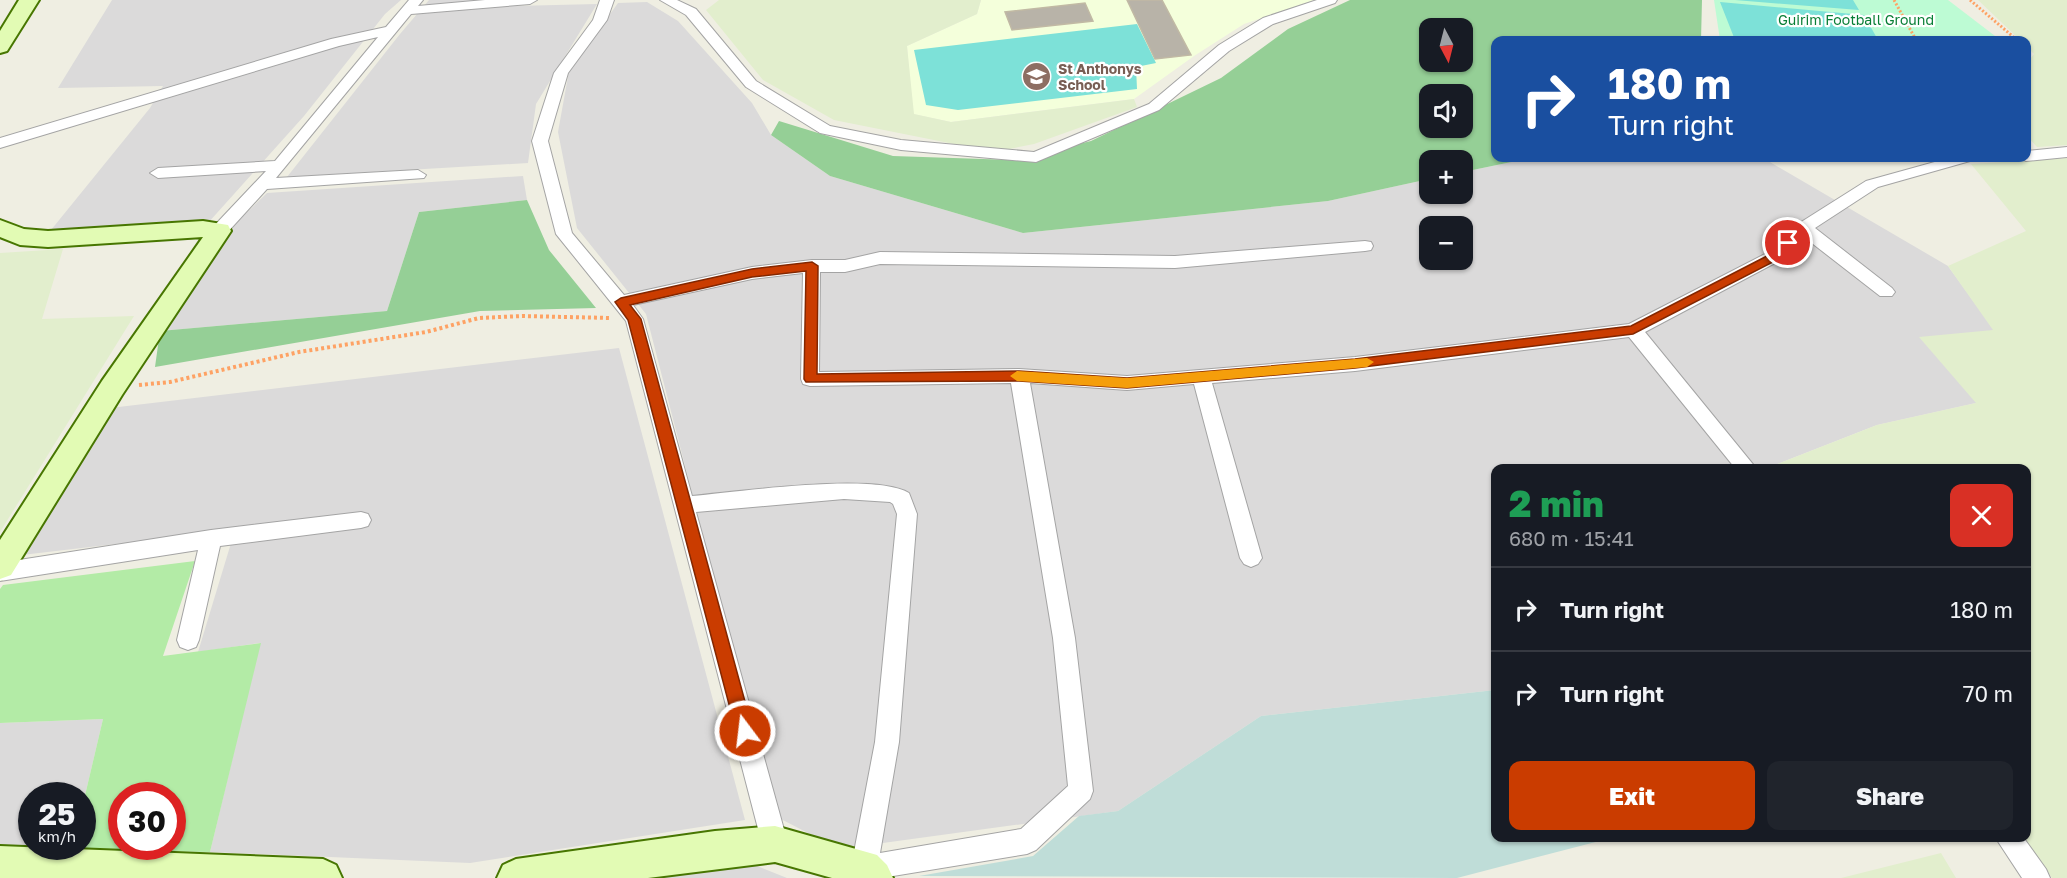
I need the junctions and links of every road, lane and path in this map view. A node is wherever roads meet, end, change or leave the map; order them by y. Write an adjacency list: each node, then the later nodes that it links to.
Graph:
1 (29, 0): 13 (street)
2 (416, 0): 9 (street)
3 (530, 0): 9 (street)
4 (607, 0): 28 (street)
5 (667, 0): 6 (street)
6 (1330, 0)
7 (1894, 0): 11 (path)
8 (1970, 0): 12 (path)
9 (405, 11): 10 (street)
10 (388, 31): 14 (street); 18 (street)
11 (1914, 36)
12 (2012, 36)
13 (0, 47)
14 (0, 142)
15 (2067, 152): 16 (street)
16 (2031, 156)
17 (1951, 162): 23 (street)
18 (280, 165): 19 (street); 21 (street)
19 (158, 174)
20 (418, 175): 21 (street)
21 (262, 184): 24 (street)
22 (0, 228): 24 (street)
23 (1804, 228): 27 (street); 30 (street)
24 (219, 231): 33 (street)
25 (1365, 246): 26 (street)
26 (812, 266): 28 (street); 31 (street)
27 (1886, 292)
28 (621, 302): 29 (street)
29 (634, 319): 33 (path); 35 (street)
30 (1633, 330): 32 (street); 34 (street)
31 (1019, 376): 32 (street); 45 (street)
32 (1201, 376): 38 (street)
33 (112, 388): 39 (street)
34 (1743, 464)
35 (684, 505): 43 (street); 45 (street)
36 (361, 520): 37 (street)
37 (211, 539): 40 (street); 41 (street)
38 (1251, 558)
39 (0, 566)
40 (0, 572)
41 (188, 640)
42 (2012, 842): 48 (street)
43 (775, 844): 45 (street); 47 (street)
44 (0, 865): 46 (street)
45 (869, 873)
46 (324, 878)
47 (516, 878)
48 (2037, 878)

